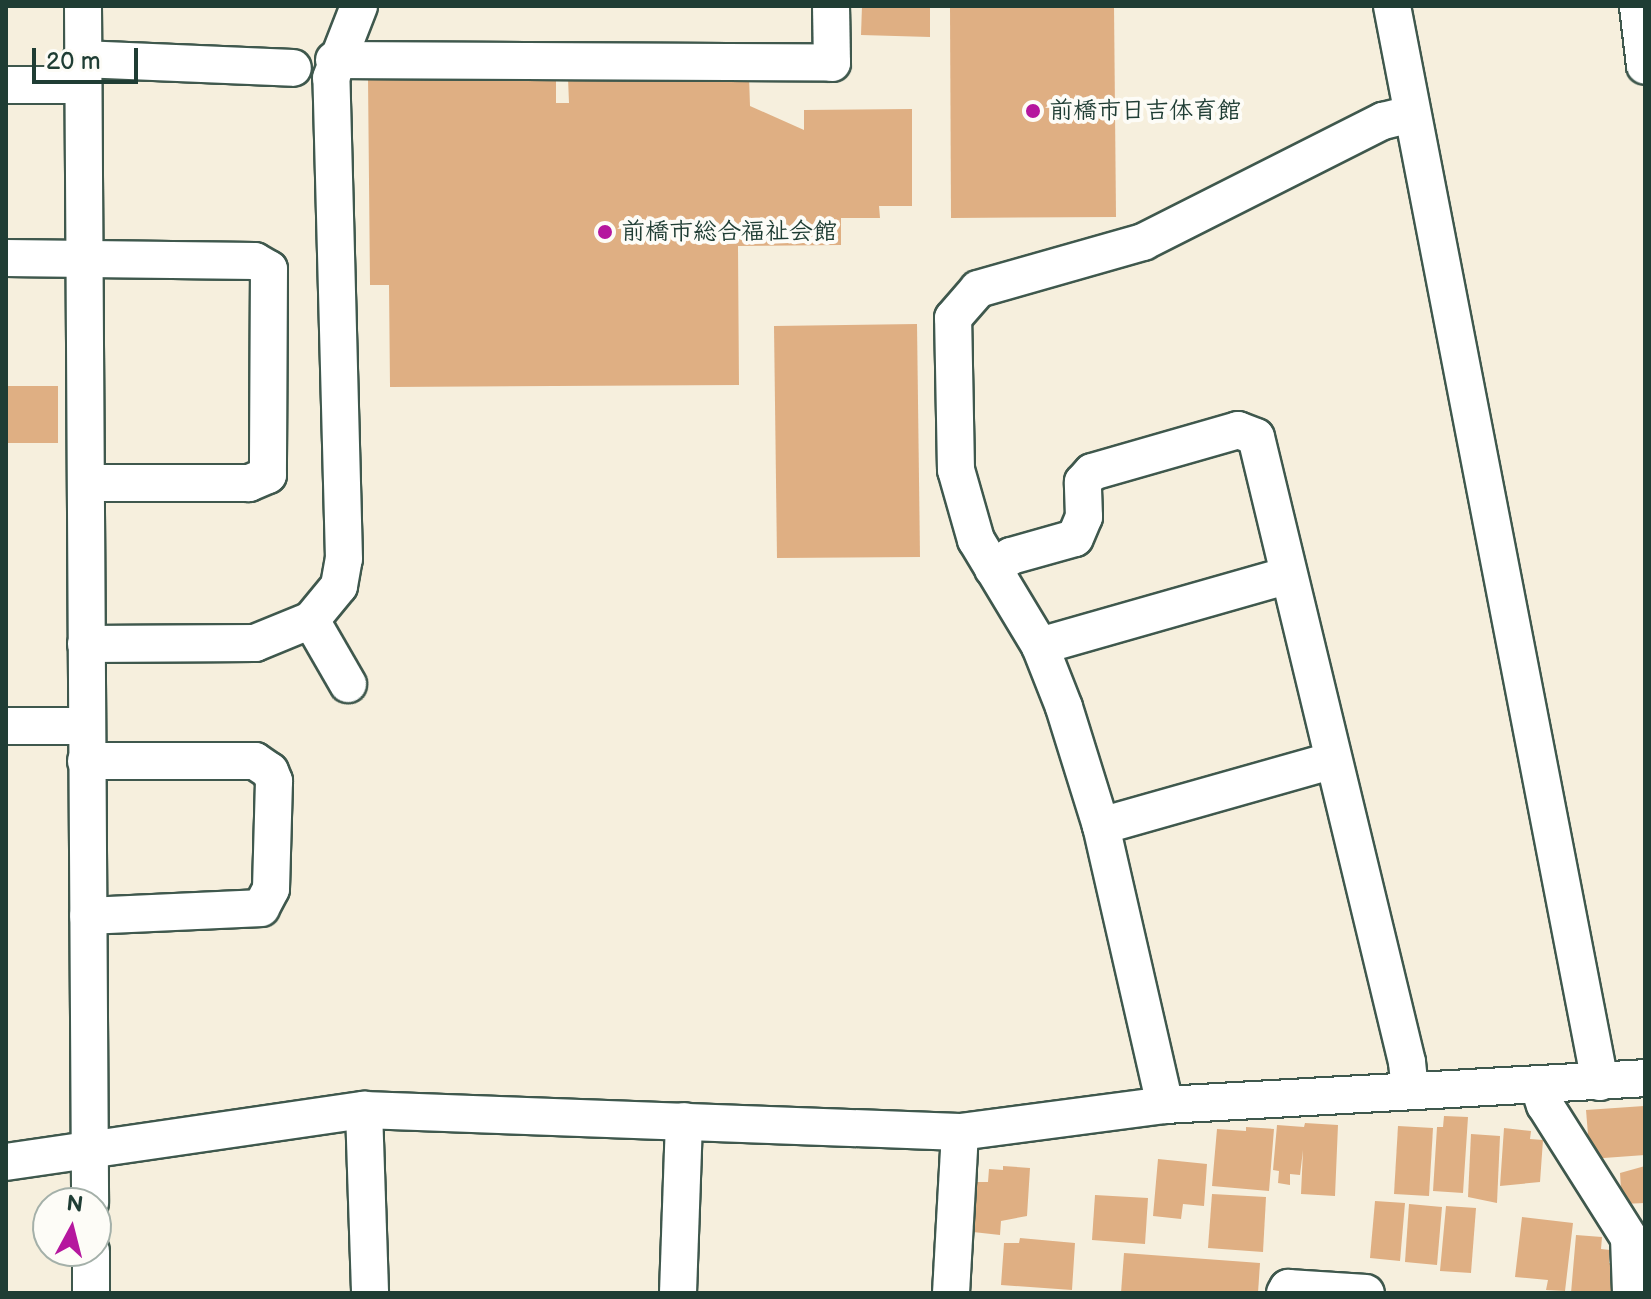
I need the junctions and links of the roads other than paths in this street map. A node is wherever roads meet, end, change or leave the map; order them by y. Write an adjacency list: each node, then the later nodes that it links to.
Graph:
1 (83, 6): 9 (street)
2 (359, 6): 6 (street)
3 (831, 6): 6 (street)
4 (1392, 6): 11 (street)
5 (1638, 6): 7 (street)
6 (334, 60): 17 (street)
7 (1645, 66)
8 (293, 68): 9 (street)
9 (82, 72): 10 (street); 13 (street)
10 (6, 85)
11 (1411, 114): 15 (street); 27 (street)
12 (6, 258): 13 (street)
13 (84, 259): 14 (street); 14 (street)
14 (86, 483): 18 (street)
15 (993, 569): 16 (street); 19 (street)
16 (1286, 576): 19 (street); 23 (street)
17 (311, 620): 18 (street); 20 (street)
18 (86, 644): 22 (street)
19 (1040, 646): 24 (street)
20 (348, 684)
21 (6, 726): 22 (street)
22 (86, 744): 25 (street); 25 (street)
23 (1330, 761): 24 (street); 29 (street)
24 (1101, 826): 30 (street)
25 (88, 916): 34 (street)
26 (1645, 1078): 27 (street)
27 (1600, 1082): 28 (street)
28 (1539, 1087): 29 (street); 37 (street)
29 (1410, 1091): 30 (street)
30 (1165, 1105): 33 (street)
31 (364, 1110): 32 (street); 34 (street); 40 (street)
32 (684, 1121): 33 (street); 41 (street)
33 (960, 1132): 42 (street)
34 (90, 1150): 35 (street); 36 (street)
35 (6, 1162)
36 (90, 1187)
37 (1638, 1251): 45 (street)
38 (91, 1267): 39 (street)
39 (91, 1293)
40 (370, 1293)
41 (678, 1293)
42 (951, 1293)
43 (1285, 1293): 44 (street)
44 (1366, 1293)
45 (1631, 1293)

